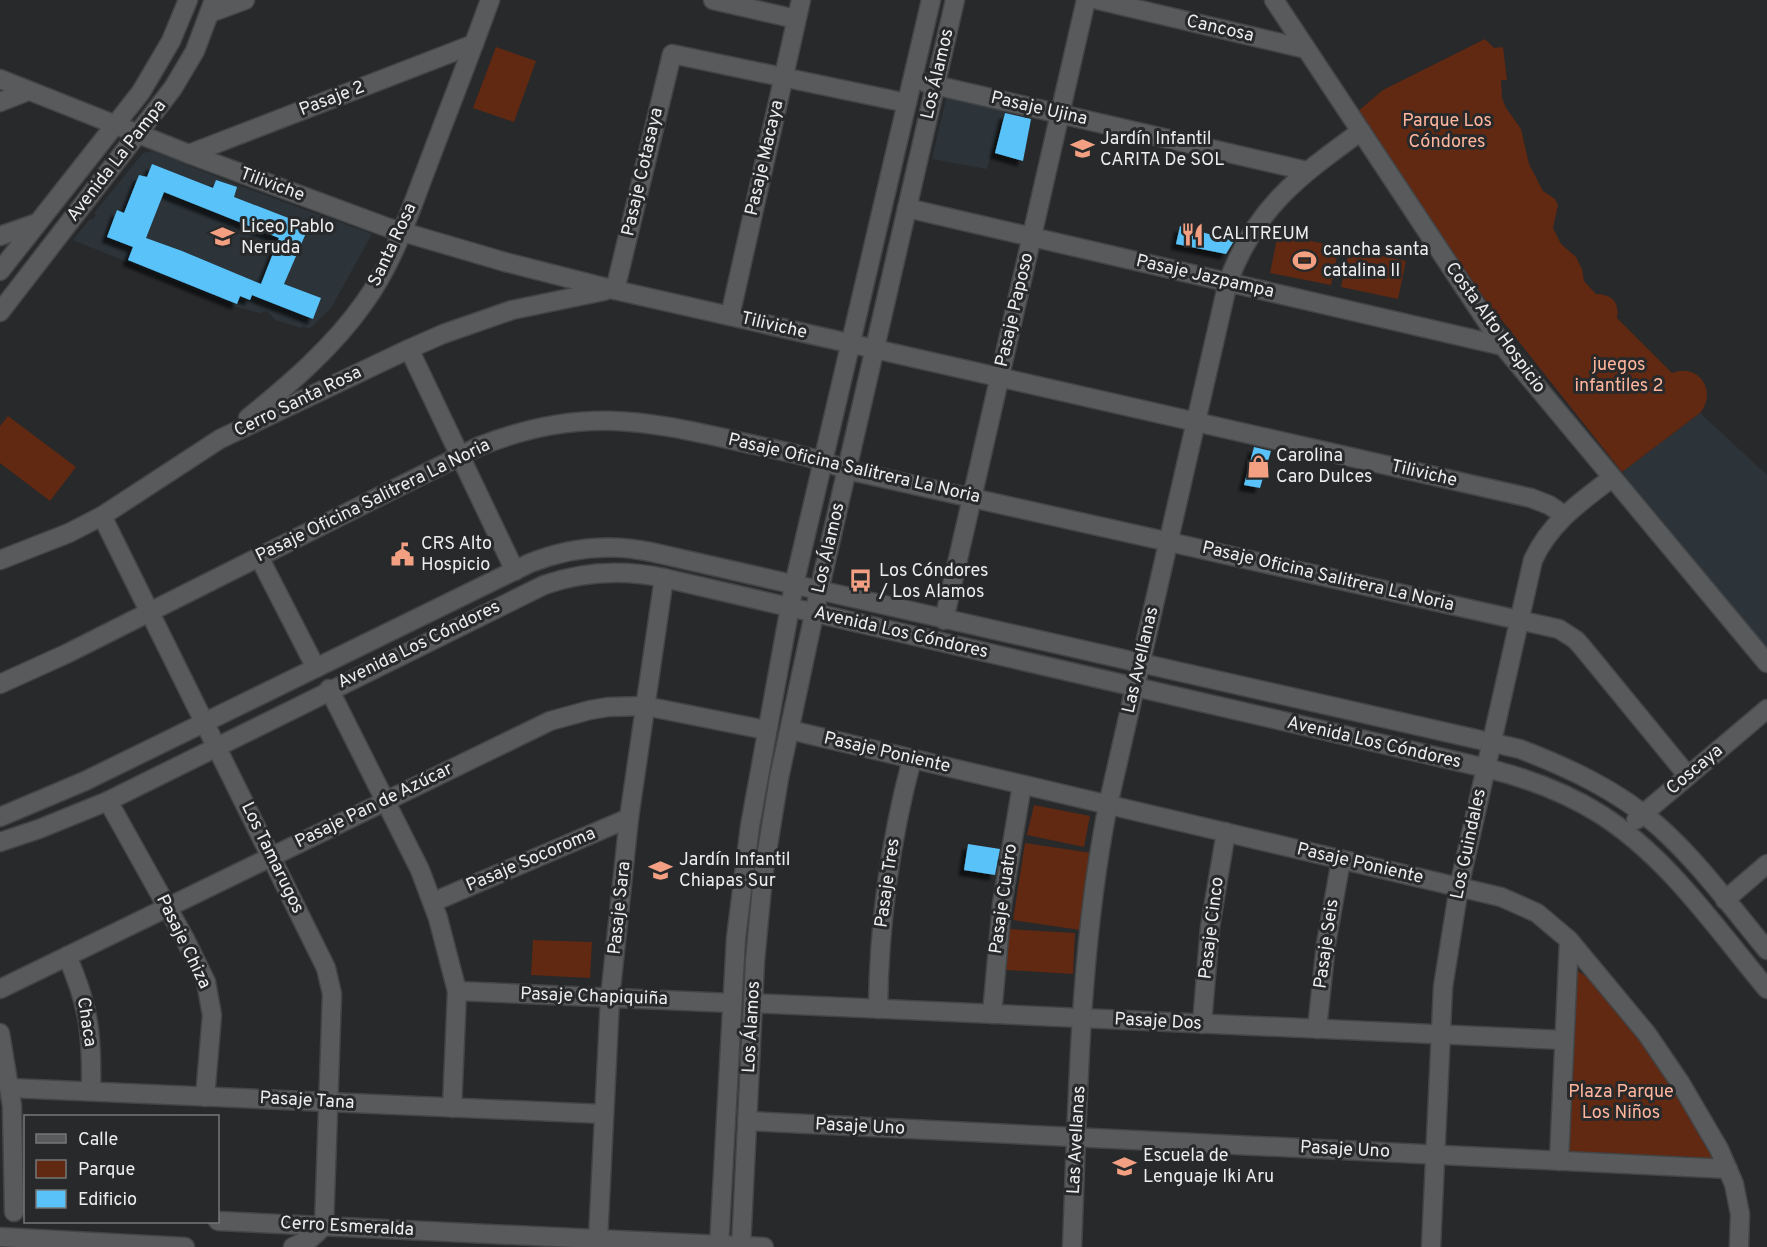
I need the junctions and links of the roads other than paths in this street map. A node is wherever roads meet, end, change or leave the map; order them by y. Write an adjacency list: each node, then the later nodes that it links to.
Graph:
1 (188, 0): 23 (street, Avenida La Pampa)
2 (245, 0): 11 (street)
3 (490, 0): 13 (street, Santa Rosa)
4 (713, 0): 12 (street)
5 (801, 0): 12 (street, Pasaje Macaya)
6 (931, 0): 17 (street, Los Álamos)
7 (955, 0): 18 (street, Los Álamos)
8 (1086, 0): 22 (street, Pasaje Paposo)
9 (1098, 0): 14 (street, Cancosa)
10 (1274, 0): 14 (street, Costa Alto Hospicio)
11 (212, 7): 25 (street, Avenida La Pampa)
12 (796, 19): 15 (street, Pasaje Macaya)
13 (474, 44): 26 (street, Pasaje 2); 30 (street, Santa Rosa)
14 (1306, 49): 24 (street, Costa Alto Hospicio)
15 (784, 76): 21 (street); 35 (street, Pasaje Cotasaya); 37 (street, Pasaje Macaya)
16 (0, 79): 19 (street, Tiliviche)
17 (912, 80): 18 (street, Pasaje Ujina); 21 (street, Los Álamos)
18 (935, 86): 22 (street, Pasaje Ujina); 28 (street, Los Álamos)
19 (28, 91): 20 (street); 23 (street, Tiliviche)
20 (0, 102)
21 (907, 103): 38 (street, Los Álamos)
22 (1060, 114): 27 (street, Pasaje Ujina); 32 (street, Pasaje Paposo)
23 (115, 125): 25 (street, Tiliviche); 29 (street, Avenida La Pampa)
24 (1361, 131): 27 (street, Las Avellanas); 39 (street, Costa Alto Hospicio)
25 (138, 134): 26 (street, Tiliviche); 36 (street, Avenida La Pampa)
26 (189, 154): 30 (street, Tiliviche)
27 (1307, 171): 34 (street, Las Avellanas)
28 (907, 208): 32 (street, Pasaje Jazpampa); 41 (street, Los Álamos)
29 (37, 224): 31 (street); 33 (street, Avenida La Pampa)
30 (402, 232): 35 (street, Tiliviche); 44 (street, Santa Rosa)
31 (0, 236)
32 (1031, 237): 34 (street, Pasaje Jazpampa); 42 (street, Pasaje Paposo)
33 (0, 271)
34 (1228, 282): 39 (street, Pasaje Jazpampa); 43 (street, Las Avellanas)
35 (615, 290): 37 (street, Tiliviche); 40 (street, Cerro Santa Rosa)
36 (0, 312)
37 (730, 316): 38 (street, Tiliviche)
38 (851, 343): 41 (street, Tiliviche); 46 (street, Los Álamos)
39 (1503, 346): 48 (street, Costa Alto Hospicio)
40 (409, 349): 44 (street, Cerro Santa Rosa); 45 (street)
41 (875, 349): 42 (street, Tiliviche); 47 (street, Los Álamos)
42 (999, 377): 43 (street, Tiliviche); 49 (street, Pasaje Paposo)
43 (1196, 422): 50 (street, Tiliviche); 52 (street, Las Avellanas)
44 (220, 439): 51 (street, Cerro Santa Rosa)
45 (460, 455): 46 (street, Pasaje Oficina Salitrera La Noria); 53 (street, Pasaje Oficina Salitrera La Noria); 55 (street)
46 (823, 460): 47 (street, Pasaje Oficina Salitrera La Noria); 57 (street, Los Álamos)
47 (848, 470): 49 (street, Pasaje Oficina Salitrera La Noria); 58 (street, Los Álamos)
48 (1612, 478): 50 (street, Los Guindales); 65 (street, Costa Alto Hospicio)
49 (971, 498): 52 (street, Pasaje Oficina Salitrera La Noria); 63 (street, Pasaje Paposo)
50 (1564, 515): 62 (street, Los Guindales)
51 (102, 516): 54 (street, Cerro Santa Rosa); 60 (street, Los Tamarugos)
52 (1168, 541): 62 (street, Pasaje Oficina Salitrera La Noria); 64 (street, Las Avellanas)
53 (259, 557): 60 (street, Pasaje Oficina Salitrera La Noria); 66 (street)
54 (0, 560)
55 (515, 571): 57 (street, Avenida Los Cóndores); 66 (street, Avenida Los Cóndores)
56 (664, 578): 59 (street, Avenida Los Cóndores); 69 (street, Avenida Los Cóndores); 70 (street, Pasaje Sara)
57 (794, 585): 58 (street, Avenida Los Cóndores); 59 (street, Los Álamos)
58 (819, 591): 61 (street, Los Álamos); 63 (street, Avenida Los Cóndores)
59 (789, 608): 61 (street, Avenida Los Cóndores); 73 (street, Los Álamos)
60 (150, 612): 67 (street, Pasaje Oficina Salitrera La Noria); 72 (street, Los Tamarugos)
61 (815, 614): 68 (street, Avenida Los Cóndores); 74 (street, Los Álamos)
62 (1519, 619): 75 (street, Los Guindales); 79 (street, Pasaje Oficina Salitrera La Noria)
63 (944, 620): 64 (street, Avenida Los Cóndores)
64 (1140, 663): 68 (street, Las Avellanas); 75 (street, Avenida Los Cóndores)
65 (1767, 663)
66 (316, 668): 72 (street, Avenida Los Cóndores)
67 (0, 684)
68 (1135, 687): 78 (street, Avenida Los Cóndores); 83 (street, Las Avellanas)
69 (329, 689): 76 (street, Avenida Los Cóndores); 81 (street)
70 (645, 706): 73 (street, Pasaje Pan de Azúcar); 81 (street, Pasaje Pan de Azúcar); 86 (street, Pasaje Sara)
71 (1767, 709): 79 (street, Coscaya)
72 (205, 723): 76 (street, Los Tamarugos); 85 (street, Avenida Los Cóndores)
73 (766, 729): 104 (street, Los Álamos)
74 (790, 730): 77 (street, Pasaje Poniente); 105 (street, Los Álamos)
75 (1492, 742): 78 (street, Los Guindales); 84 (street, Avenida Los Cóndores)
76 (216, 746): 82 (street, Avenida Los Cóndores); 90 (street, Los Tamarugos)
77 (912, 759): 80 (street, Pasaje Poniente); 106 (street, Pasaje Tres)
78 (1486, 768): 87 (street, Avenida Los Cóndores); 93 (street, Los Guindales)
79 (1688, 776): 84 (street, Coscaya)
80 (1022, 785): 83 (street, Pasaje Poniente); 107 (street, Pasaje Cuatro)
81 (385, 800): 90 (street, Pasaje Pan de Azúcar); 95 (street)
82 (108, 801): 89 (street, Avenida Los Cóndores); 96 (street, Pasaje Chiza)
83 (1108, 805): 88 (street, Pasaje Poniente); 108 (street, Las Avellanas)
84 (1644, 814): 87 (street, Coscaya); 94 (street, Avenida Los Cóndores)
85 (0, 817)
86 (629, 818): 95 (street, Pasaje Socoroma); 103 (street, Pasaje Sara)
87 (1624, 831): 101 (street, Avenida Los Cóndores)
88 (1226, 832): 91 (street, Pasaje Poniente); 109 (street, Pasaje Cinco)
89 (0, 842)
90 (271, 856): 96 (street, Pasaje Pan de Azúcar); 117 (street, Los Tamarugos)
91 (1341, 860): 93 (street, Pasaje Poniente); 110 (street, Pasaje Seis)
92 (1767, 864): 94 (street)
93 (1459, 887): 97 (street, Pasaje Poniente); 112 (street, Los Guindales)
94 (1725, 900): 98 (street, Avenida Los Cóndores)
95 (433, 902): 102 (street)
96 (167, 907): 99 (street, Pasaje Pan de Azúcar); 116 (street, Pasaje Chiza)
97 (1569, 940): 113 (street); 124 (street, Pasaje Poniente)
98 (1767, 950)
99 (67, 956): 100 (street, Pasaje Pan de Azúcar); 115 (street, Chaca)
100 (0, 989)
101 (1767, 989)
102 (457, 991): 103 (street, Pasaje Chapiquiña); 118 (street)
103 (610, 998): 104 (street, Pasaje Chapiquiña); 119 (street, Pasaje Sara)
104 (732, 1003): 134 (street, Los Álamos)
105 (753, 1003): 106 (street, Pasaje Dos); 120 (street, Los Álamos)
106 (878, 1009): 107 (street, Pasaje Dos)
107 (992, 1014): 108 (street, Pasaje Dos)
108 (1082, 1018): 109 (street, Pasaje Dos); 121 (street, Las Avellanas)
109 (1202, 1024): 110 (street, Pasaje Dos)
110 (1317, 1029): 112 (street, Pasaje Dos)
111 (0, 1033): 114 (street)
112 (1441, 1035): 113 (street, Pasaje Dos); 122 (street, Los Guindales)
113 (1564, 1040): 123 (street)
114 (10, 1088): 115 (street, Pasaje Tana); 125 (street)
115 (91, 1091): 116 (street, Pasaje Tana)
116 (205, 1097): 117 (street, Pasaje Tana)
117 (329, 1102): 118 (street, Pasaje Tana); 127 (street, Los Tamarugos)
118 (452, 1108): 119 (street, Pasaje Tana)
119 (604, 1114): 130 (street, Pasaje Sara)
120 (747, 1121): 121 (street, Pasaje Uno); 135 (street, Los Álamos)
121 (1077, 1137): 122 (street, Pasaje Uno); 139 (street, Las Avellanas)
122 (1435, 1155): 123 (street, Pasaje Uno); 140 (street, Los Guindales)
123 (1559, 1161): 124 (street, Pasaje Uno)
124 (1728, 1169): 141 (street, Pasaje Poniente)
125 (13, 1212)
126 (219, 1221): 127 (street, Cerro Esmeralda)
127 (324, 1227): 129 (street, Cerro Esmeralda); 137 (street)
128 (0, 1237): 133 (street)
129 (387, 1238): 130 (street, Cerro Esmeralda)
130 (598, 1239): 131 (street, Cerro Esmeralda)
131 (622, 1244): 132 (street, Cerro Esmeralda)
132 (653, 1244): 134 (street, Cerro Esmeralda)
133 (161, 1246): 136 (street)
134 (719, 1246): 135 (street, Cerro Esmeralda)
135 (741, 1246): 138 (street, Cerro Esmeralda)
136 (185, 1247)
137 (294, 1247)
138 (764, 1247)
139 (1072, 1247)
140 (1431, 1247)
141 (1739, 1247)

